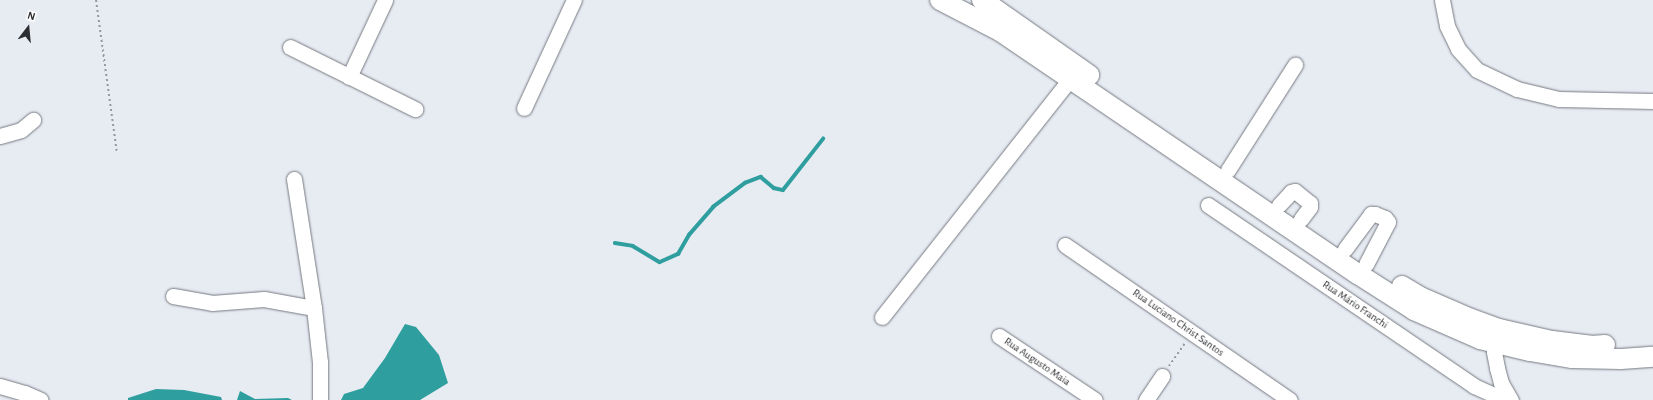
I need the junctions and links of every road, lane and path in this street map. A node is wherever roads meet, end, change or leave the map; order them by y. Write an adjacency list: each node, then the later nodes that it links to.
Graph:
1 (96, 0): 17 (path)
2 (385, 0): 10 (street)
3 (574, 0): 13 (street)
4 (940, 0): 11 (main road)
5 (982, 0): 7 (main road)
6 (1442, 0): 12 (street)
7 (1000, 7): 18 (main road)
8 (290, 47): 10 (street)
9 (1295, 65): 18 (street)
10 (349, 77): 14 (street)
11 (1070, 79): 26 (street); 29 (main road)
12 (1653, 101)
13 (524, 108)
14 (415, 109)
15 (33, 120): 16 (street)
16 (0, 136)
17 (117, 154)
18 (1228, 170): 22 (main road)
19 (294, 179): 25 (street)
20 (1208, 204): 39 (street, Rua Mário Franchi)
21 (1065, 245): 27 (street, Rua Luciano Christ Santos)
22 (1345, 249): 23 (main road); 23 (street)
23 (1366, 264): 29 (main road)
24 (173, 296): 25 (street)
25 (314, 308): 35 (street)
26 (882, 317)
27 (1193, 333): 32 (path); 38 (street, Rua Luciano Christ Santos)
28 (999, 336): 36 (street, Rua Augusto Maia)
29 (1497, 336): 30 (main road); 31 (main road); 40 (street)
30 (1653, 344)
31 (1653, 357)
32 (1162, 376): 37 (street)
33 (0, 386): 34 (street)
34 (41, 400)
35 (320, 400)
36 (1095, 400)
37 (1146, 400)
38 (1290, 400)
39 (1505, 400)
40 (1511, 400)

